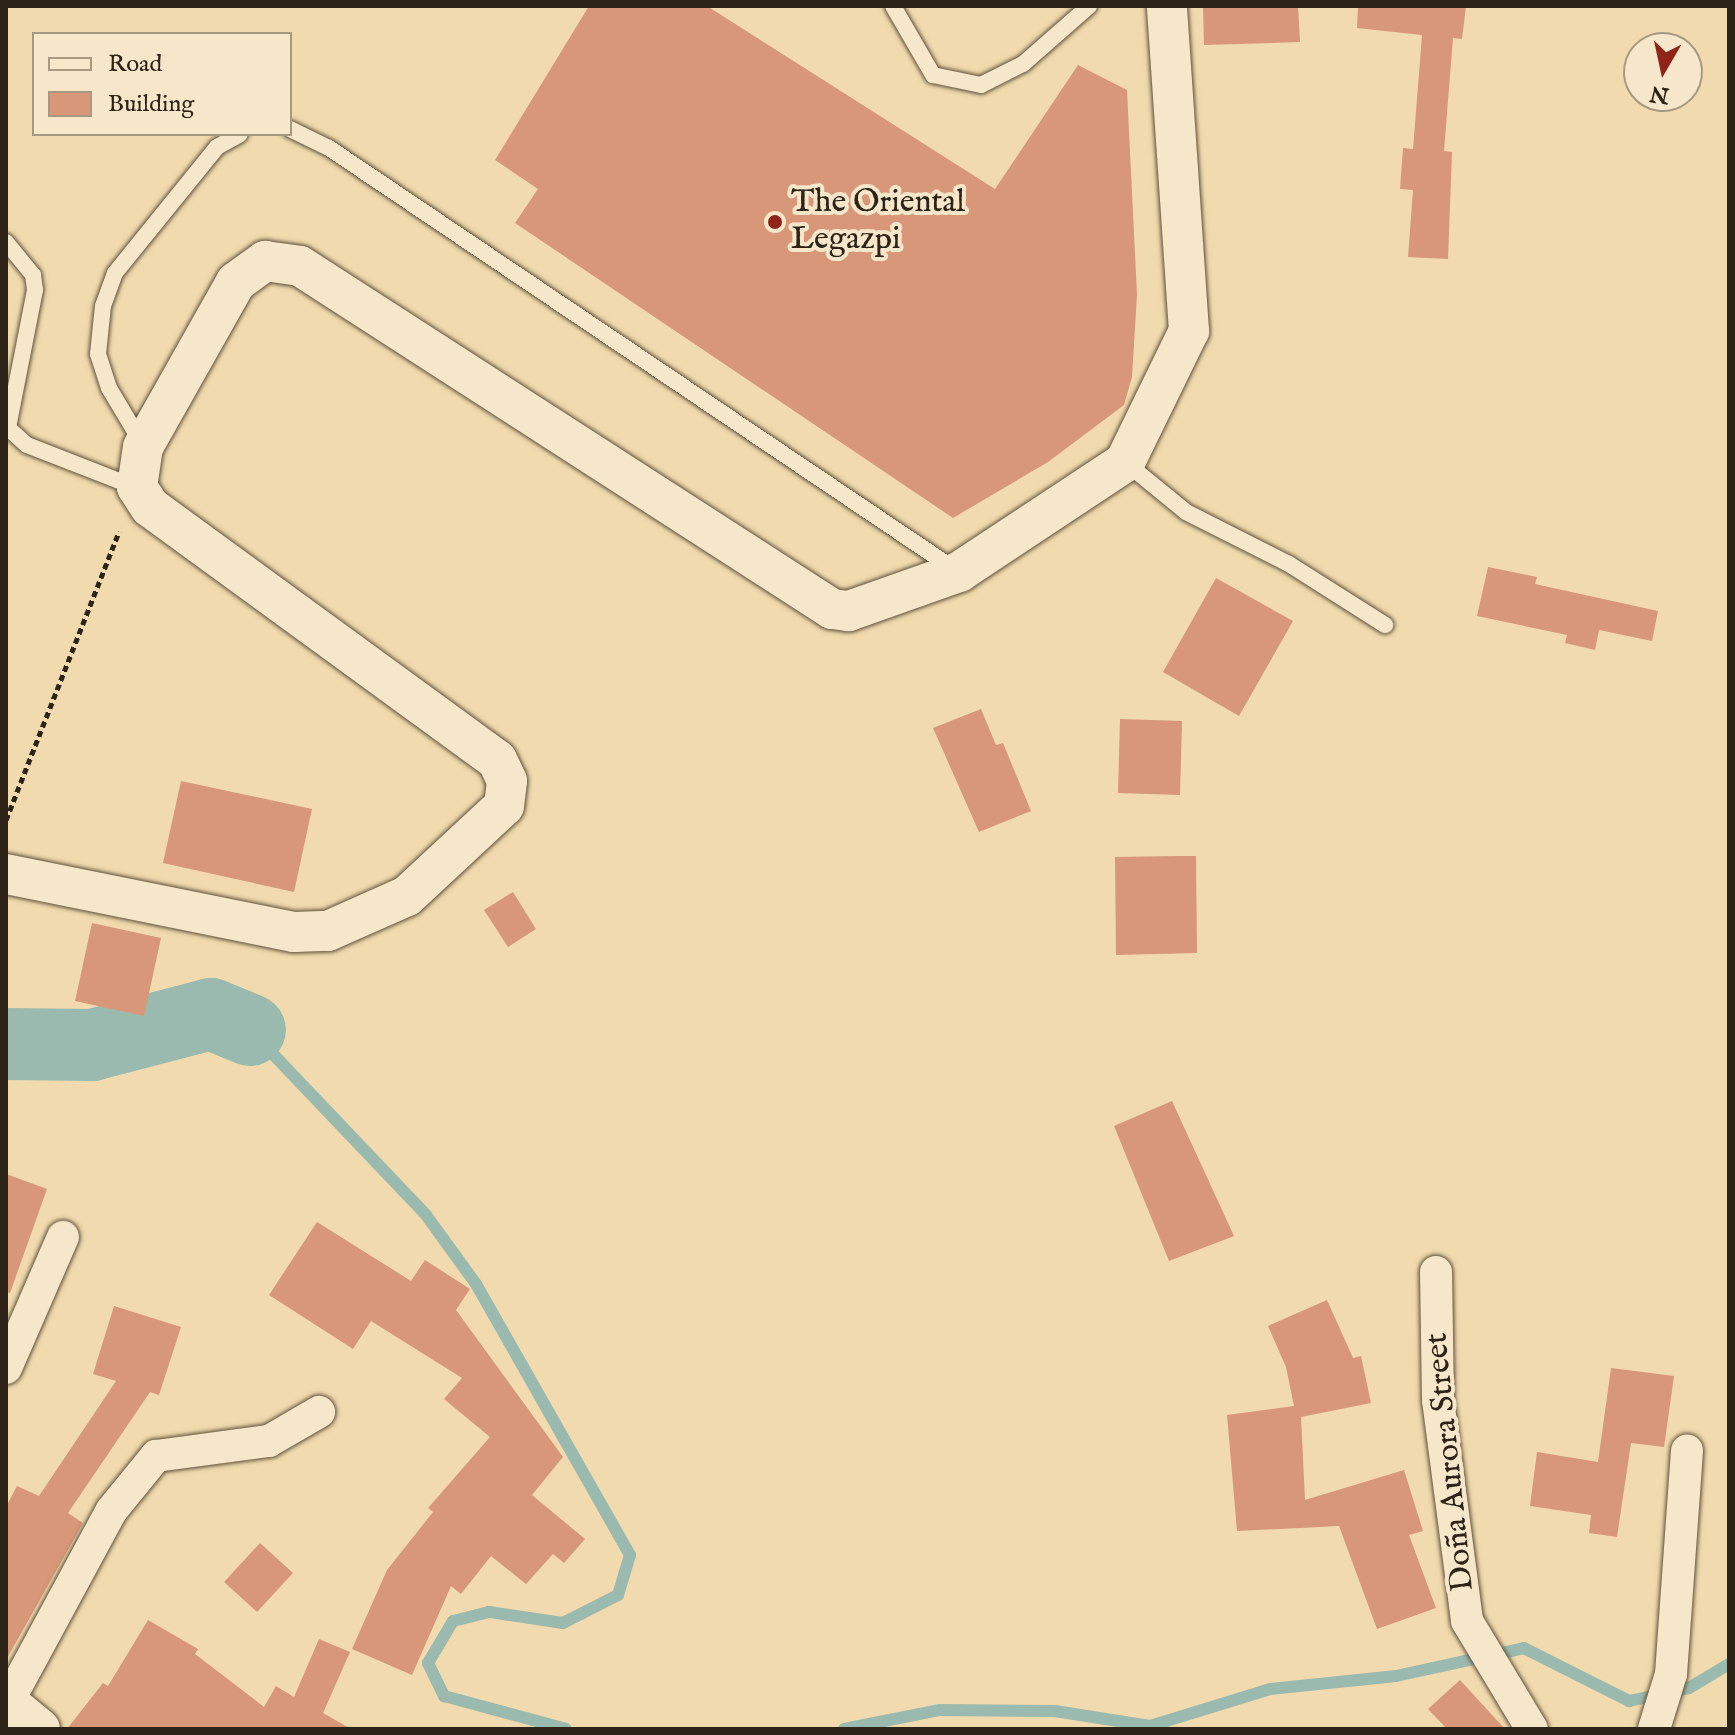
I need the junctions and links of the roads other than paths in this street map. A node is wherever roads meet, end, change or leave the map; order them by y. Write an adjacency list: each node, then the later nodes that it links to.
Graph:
1 (893, 6): 2 (lane)
2 (1089, 6)
3 (1167, 6): 8 (street)
4 (292, 130): 10 (lane)
5 (236, 136): 7 (lane)
6 (6, 242): 9 (lane)
7 (143, 447): 9 (street); 10 (street)
8 (1125, 462): 10 (street); 11 (lane)
9 (137, 487): 12 (street)
10 (959, 572)
11 (1385, 625)
12 (6, 874)
13 (63, 1237): 15 (street)
14 (1436, 1272): 21 (street, Doña Aurora Street)
15 (6, 1368)
16 (319, 1412): 18 (street)
17 (1687, 1451): 19 (street)
18 (7, 1702): 20 (street)
19 (1657, 1719)
20 (40, 1729)
21 (1532, 1729)

